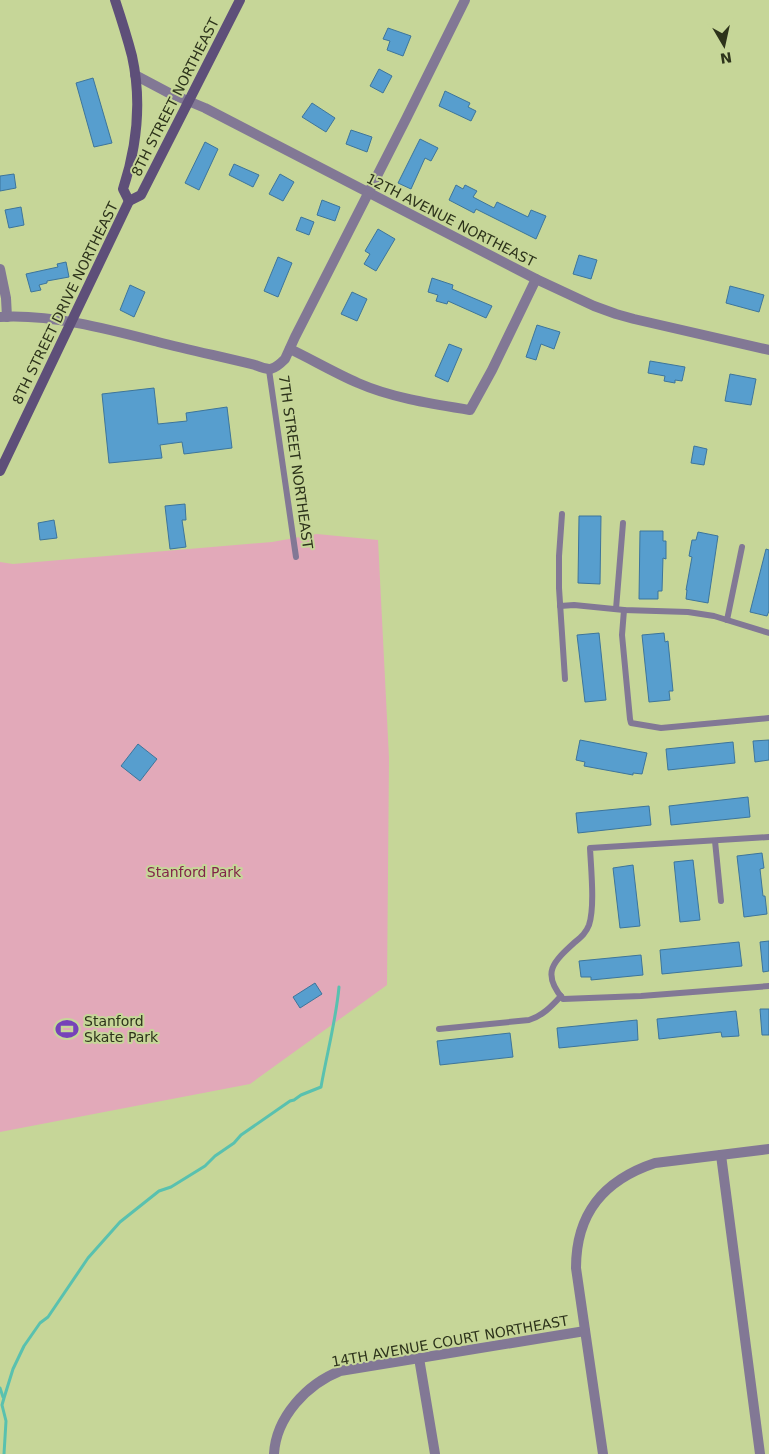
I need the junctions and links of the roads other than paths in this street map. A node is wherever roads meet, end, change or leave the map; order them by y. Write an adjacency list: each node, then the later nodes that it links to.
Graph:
1 (115, 0): 4 (main road)
2 (240, 0): 5 (main road, 8TH STREET NORTHEAST)
3 (464, 0): 6 (street, 7TH STREET NORTHEAST)
4 (135, 76): 5 (street, 12TH AVENUE NORTHEAST); 7 (main road)
5 (189, 101): 6 (street, 12TH AVENUE NORTHEAST); 7 (main road, 8TH STREET NORTHEAST)
6 (368, 192): 9 (street, 12TH AVENUE NORTHEAST); 12 (street, 7TH STREET NORTHEAST)
7 (129, 201): 11 (main road, 8TH STREET DRIVE NORTHEAST)
8 (0, 269): 10 (street)
9 (536, 279): 12 (street); 13 (street, 12TH AVENUE NORTHEAST)
10 (4, 317): 11 (street)
11 (71, 322): 14 (street); 15 (main road, 8TH STREET DRIVE NORTHEAST)
12 (290, 349): 14 (street, 7TH STREET NORTHEAST)
13 (769, 350)
14 (270, 370): 19 (lane, 7TH STREET NORTHEAST)
15 (0, 471)
16 (562, 514): 20 (lane)
17 (623, 523): 21 (lane)
18 (742, 548): 23 (lane)
19 (296, 557)
20 (560, 606): 21 (lane); 25 (lane)
21 (616, 609): 22 (lane)
22 (624, 610): 23 (lane); 26 (lane)
23 (727, 620): 24 (lane)
24 (769, 633)
25 (565, 679)
26 (769, 718)
27 (769, 837): 28 (lane)
28 (715, 841): 29 (lane); 31 (lane)
29 (721, 901)
30 (769, 986): 31 (lane)
31 (561, 996): 32 (lane)
32 (439, 1029)
33 (769, 1149): 34 (street)
34 (721, 1155): 35 (street); 40 (street)
35 (585, 1331): 36 (street, 14TH AVENUE COURT NORTHEAST); 39 (street)
36 (419, 1358): 37 (street, 14TH AVENUE COURT NORTHEAST); 38 (street)
37 (274, 1454)
38 (435, 1454)
39 (603, 1454)
40 (760, 1454)

